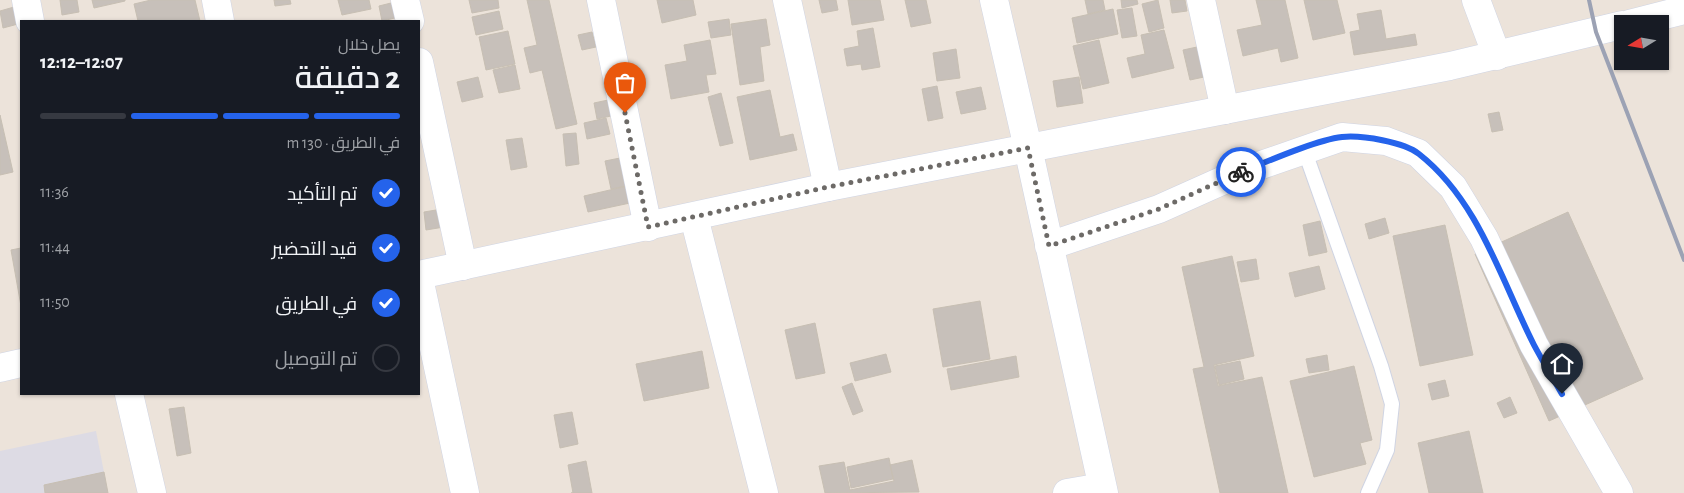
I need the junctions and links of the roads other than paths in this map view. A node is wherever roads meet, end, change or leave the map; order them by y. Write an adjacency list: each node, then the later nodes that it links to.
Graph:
1 (26, 0): 11 (street)
2 (216, 0): 12 (street)
3 (405, 0): 13 (street)
4 (601, 0): 22 (street)
5 (787, 0): 20 (street)
6 (994, 0): 18 (street)
7 (1201, 0): 17 (street)
8 (1476, 0): 15 (street)
9 (1684, 10): 10 (street)
10 (1664, 15)
11 (30, 20)
12 (220, 20)
13 (410, 20)
14 (1614, 27): 15 (street)
15 (1497, 56): 17 (street)
16 (420, 67): 24 (street)
17 (1225, 110): 18 (street)
18 (1028, 148): 20 (street); 23 (street)
19 (1304, 148): 23 (street); 35 (lane); 36 (street)
20 (828, 187): 21 (street)
21 (694, 217): 22 (street); 33 (street)
22 (648, 227): 24 (street)
23 (1049, 246): 30 (street)
24 (463, 266): 25 (street)
25 (420, 277)
26 (420, 282): 32 (street)
27 (20, 363): 28 (street)
28 (0, 368)
29 (129, 395): 31 (street)
30 (1103, 490): 34 (street)
31 (152, 493)
32 (465, 493)
33 (764, 493)
34 (1067, 493)
35 (1368, 493)
36 (1619, 493)

